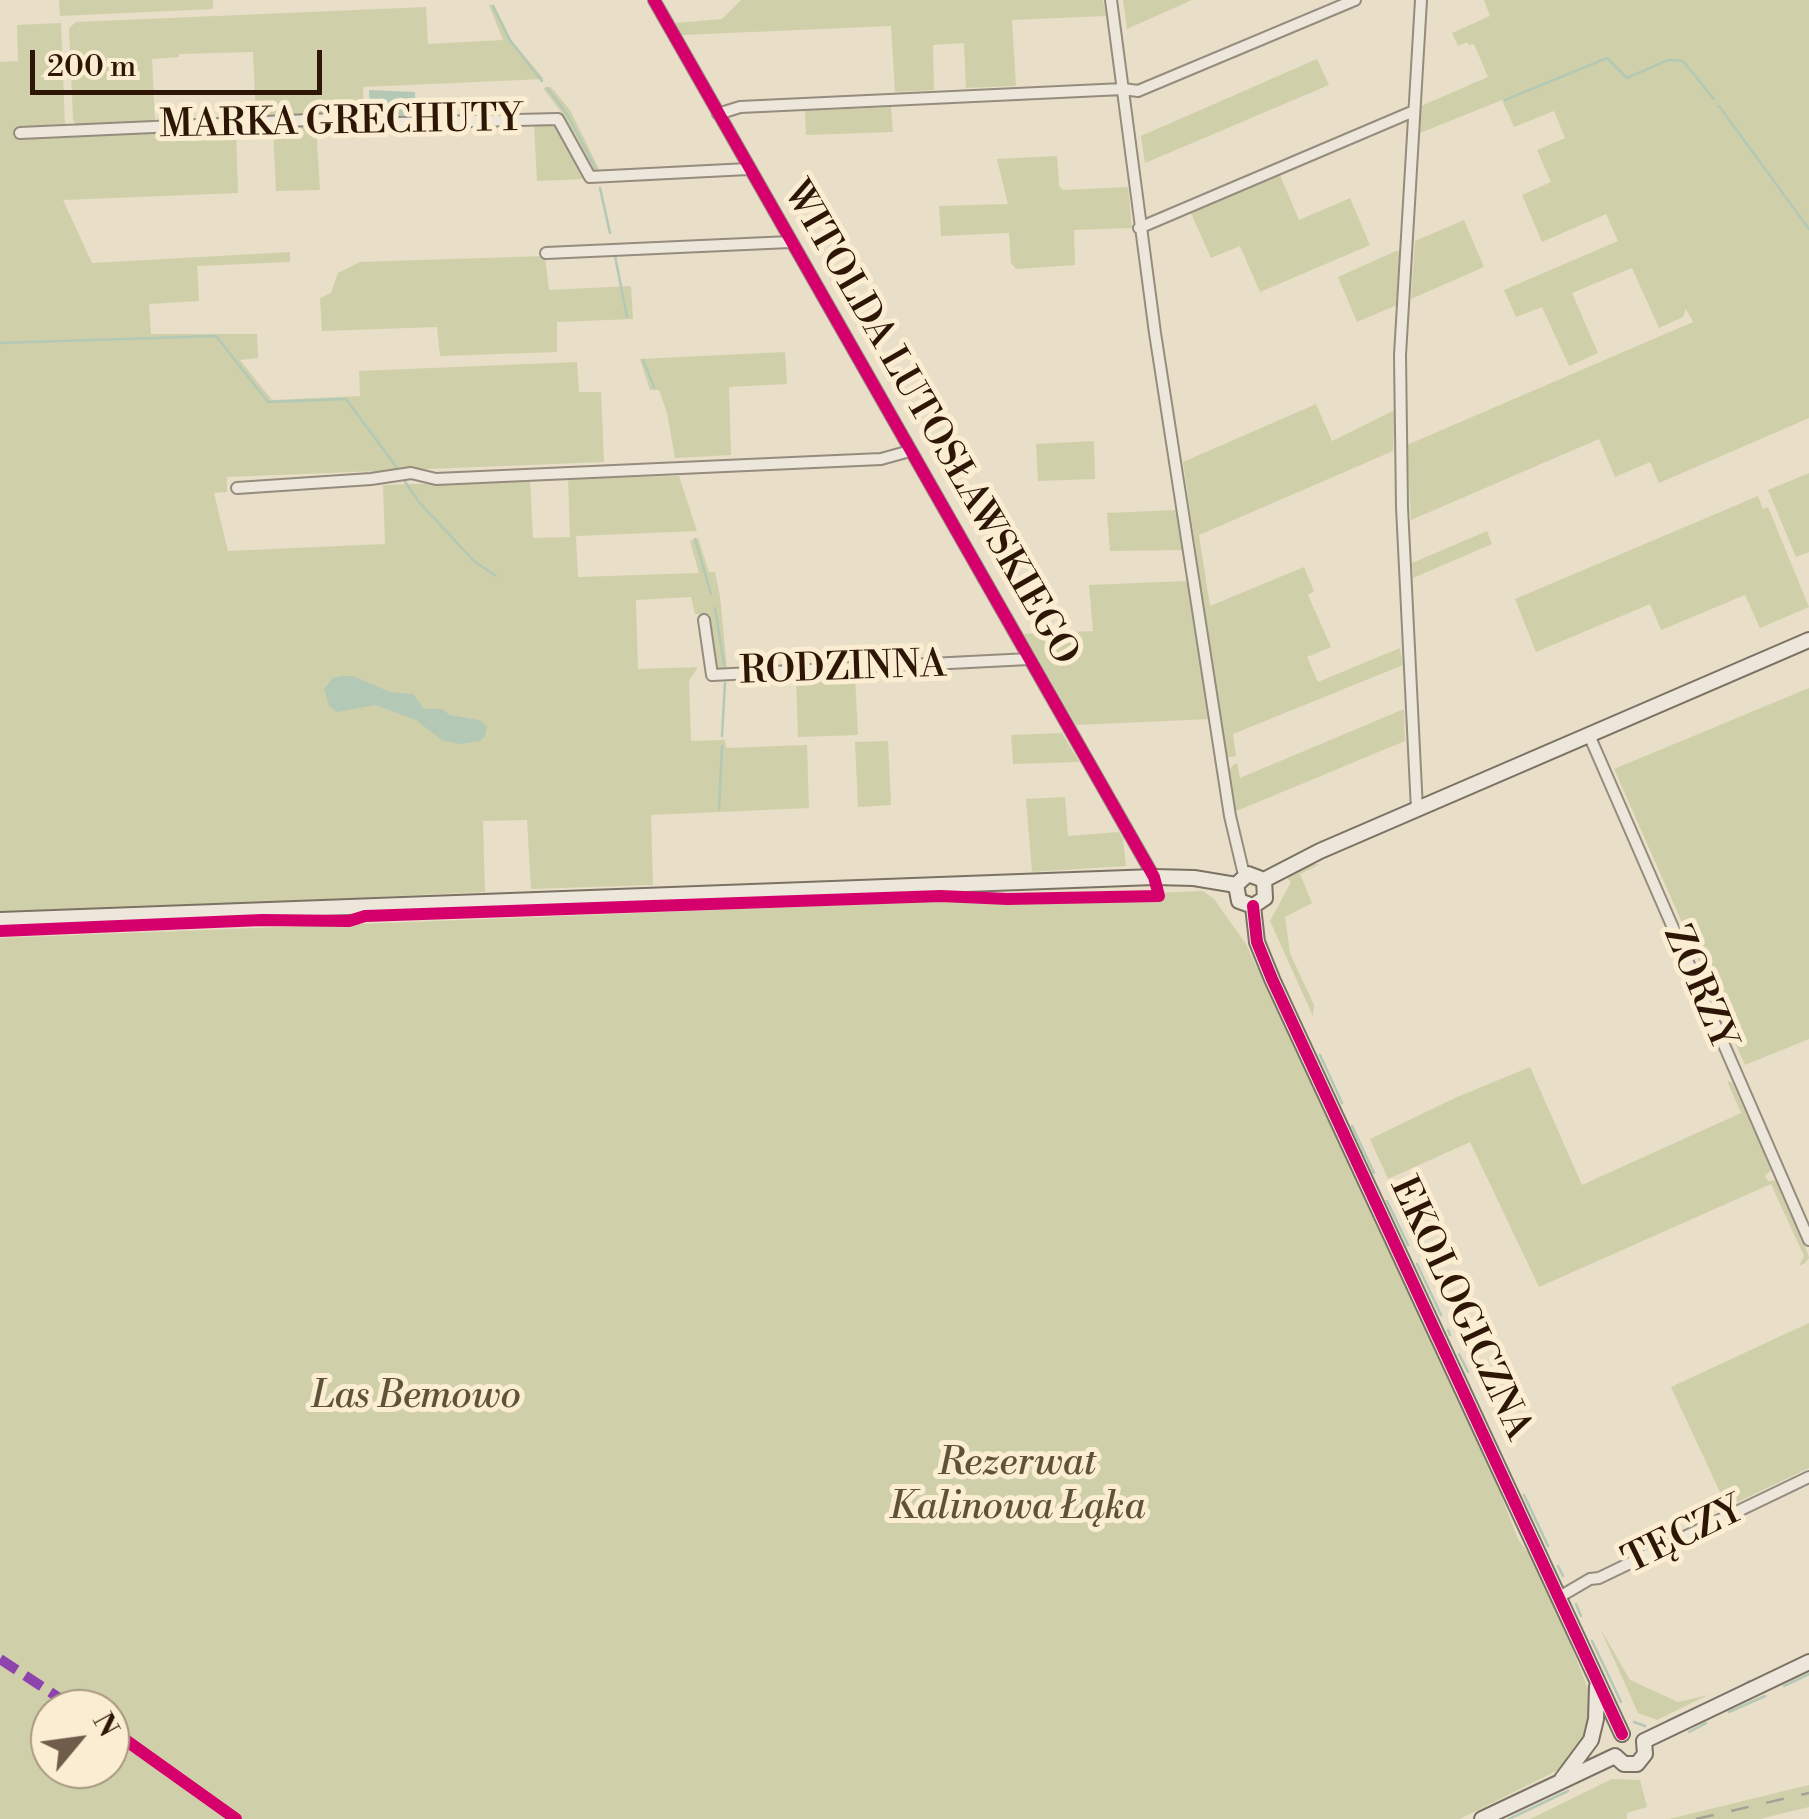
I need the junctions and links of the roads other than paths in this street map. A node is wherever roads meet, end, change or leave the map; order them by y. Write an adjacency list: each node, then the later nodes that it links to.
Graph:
1 (654, 0): 7 (street, WITOLDA LUTOSŁAWSKIEGO)
2 (1111, 0): 5 (street)
3 (1355, 0): 5 (street)
4 (1421, 0): 6 (street)
5 (1122, 88): 7 (street); 10 (street)
6 (1414, 111): 10 (street); 19 (street)
7 (718, 114): 9 (street, WITOLDA LUTOSŁAWSKIEGO)
8 (20, 134): 9 (street, MARKA GRECHUTY)
9 (748, 168): 11 (street, WITOLDA LUTOSŁAWSKIEGO)
10 (1139, 228): 21 (street)
11 (790, 242): 12 (street); 13 (street, WITOLDA LUTOSŁAWSKIEGO)
12 (546, 252)
13 (910, 451): 14 (street); 17 (street, WITOLDA LUTOSŁAWSKIEGO)
14 (237, 488)
15 (704, 620): 17 (street, RODZINNA)
16 (1809, 640): 18 (main road)
17 (1029, 659): 20 (street, WITOLDA LUTOSŁAWSKIEGO)
18 (1589, 735): 19 (main road); 25 (street, ZORZY)
19 (1417, 810): 22 (main road)
20 (1154, 877): 21 (main road); 24 (main road)
21 (1240, 880): 22 (main road); 23 (main road)
22 (1264, 880): 23 (main road)
23 (1253, 906): 27 (main road, EKOLOGICZNA)
24 (0, 920)
25 (1809, 1240)
26 (1809, 1478): 27 (street, TĘCZY)
27 (1560, 1596): 29 (main road, EKOLOGICZNA)
28 (1809, 1662): 31 (main road)
29 (1598, 1680): 30 (main road, EKOLOGICZNA); 33 (main road)
30 (1622, 1734): 31 (main road); 32 (main road)
31 (1644, 1741): 32 (main road)
32 (1615, 1756): 33 (main road)
33 (1560, 1782): 34 (main road)
34 (1482, 1819)

